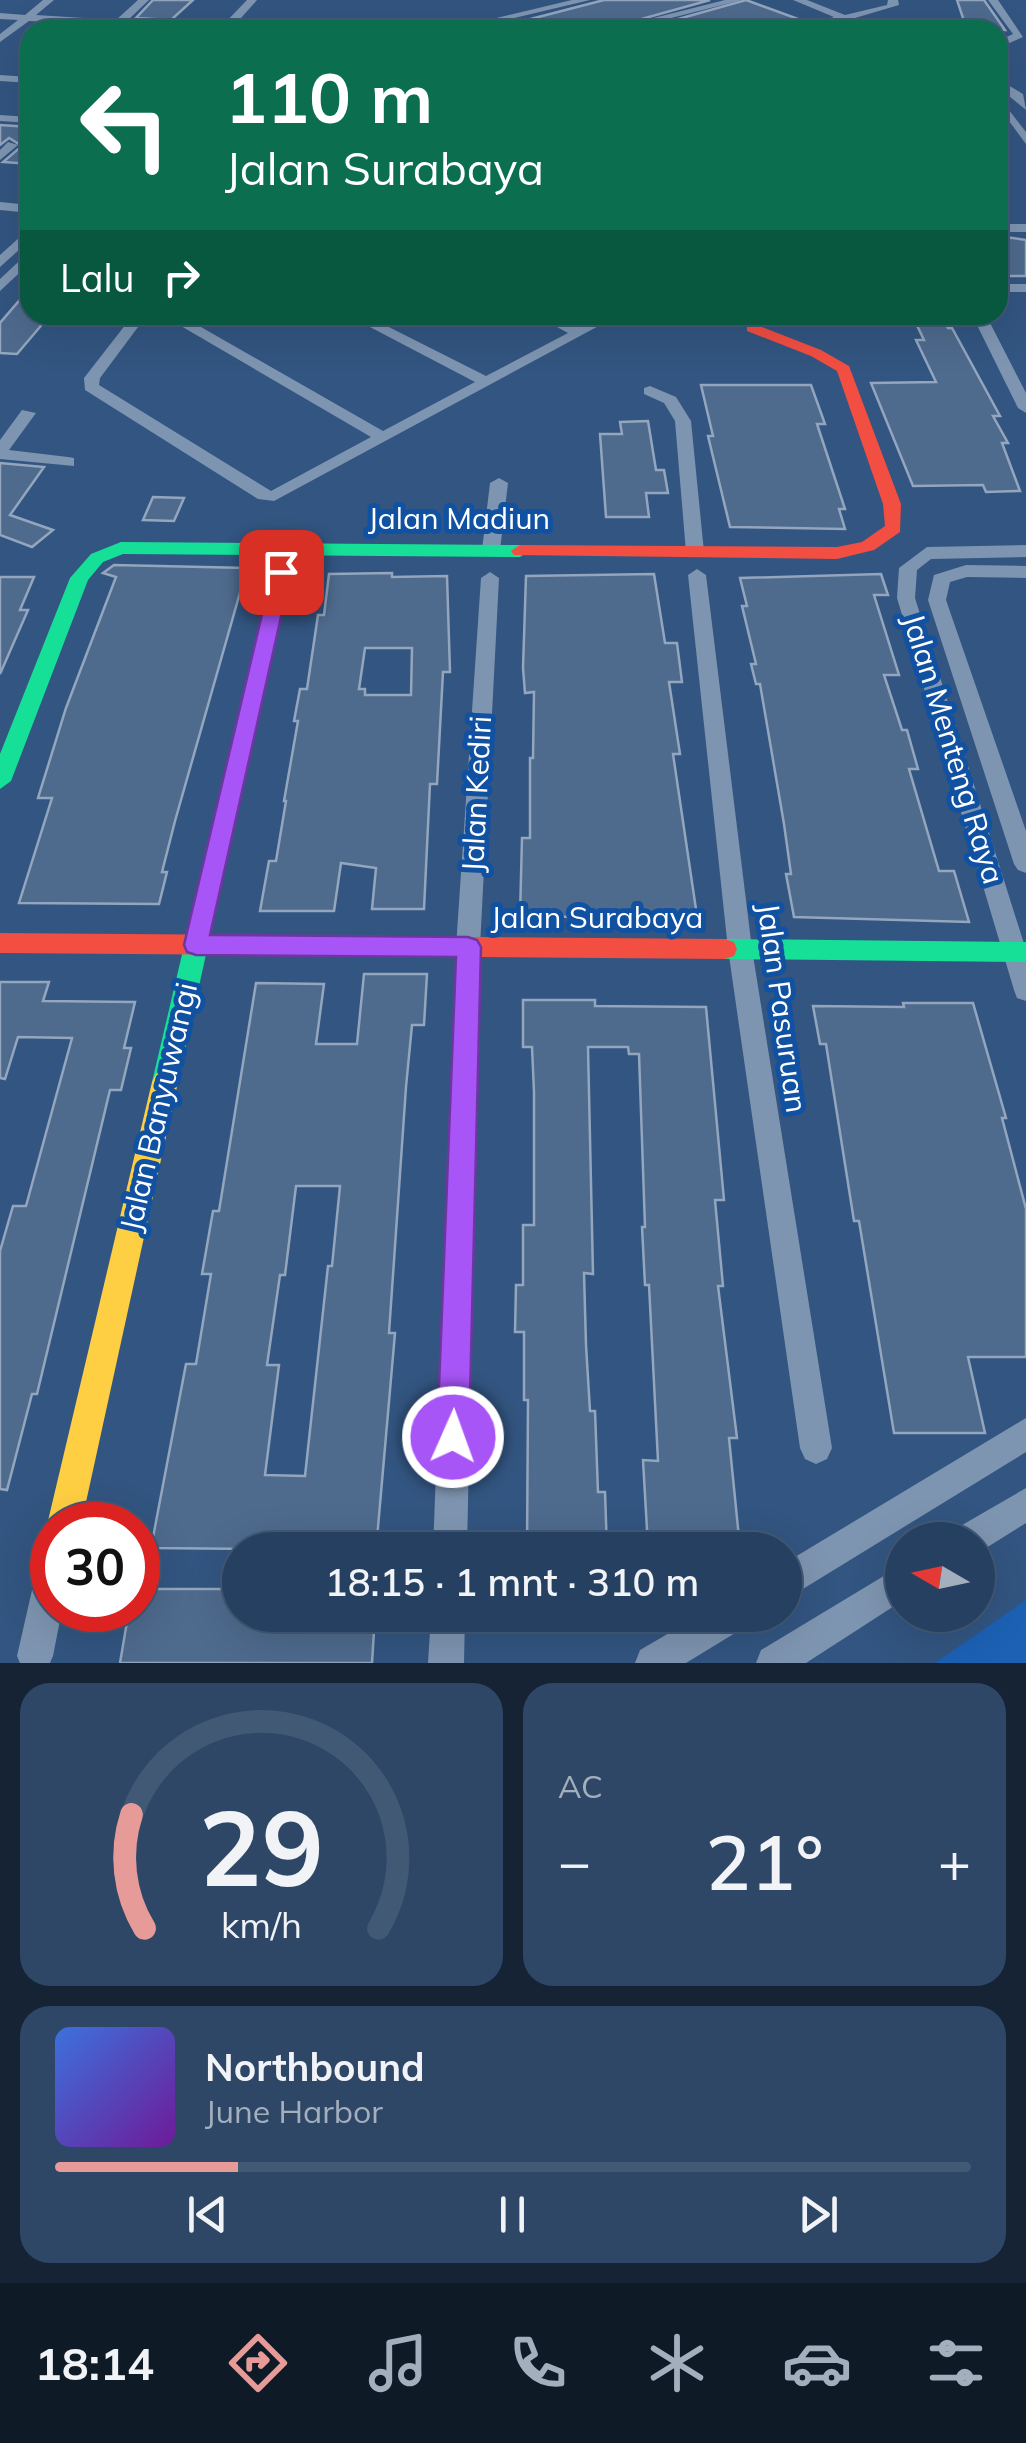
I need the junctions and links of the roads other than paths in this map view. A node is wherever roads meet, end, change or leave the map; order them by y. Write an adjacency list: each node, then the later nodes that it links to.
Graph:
1 (49, 0): 11 (street)
2 (144, 0): 15 (street)
3 (252, 0): 16 (street)
4 (265, 0): 17 (street)
5 (584, 0): 18 (street)
6 (737, 0): 19 (street)
7 (779, 0): 12 (street)
8 (798, 0): 12 (street)
9 (893, 0): 12 (street)
10 (0, 16): 11 (street)
11 (27, 18): 13 (street); 14 (street)
12 (838, 19): 20 (street); 21 (street)
13 (24, 20)
14 (49, 20)
15 (121, 20)
16 (233, 20)
17 (247, 20)
18 (496, 20)
19 (653, 20)
20 (834, 20)
21 (841, 20)
22 (1008, 20): 25 (street)
23 (20, 23): 24 (street)
24 (0, 39)
25 (1008, 40)
26 (1008, 110): 27 (street)
27 (1020, 138)
28 (12, 145): 29 (street)
29 (0, 156)
30 (16, 266): 31 (street)
31 (0, 288)
32 (132, 325): 44 (street)
33 (186, 325): 44 (street)
34 (374, 325): 40 (street)
35 (563, 325): 39 (street)
36 (594, 325): 39 (street)
37 (984, 325): 42 (street)
38 (752, 328): 50 (street, Jalan Madiun)
39 (580, 333): 40 (street)
40 (486, 382): 44 (street)
41 (650, 391): 50 (street, Jalan Pasuruan)
42 (1026, 408)
43 (28, 413): 45 (street)
44 (382, 437)
45 (0, 452): 46 (street)
46 (68, 462)
47 (499, 483): 48 (street)
48 (491, 550): 50 (street, Jalan Madiun); 54 (street, Jalan Madiun)
49 (1026, 550): 60 (street, Jalan Menteng Raya)
50 (696, 563): 59 (street, Jalan Pasuruan)
51 (281, 572): 57 (street, Jalan Banyuwangi)
52 (1026, 572): 55 (street, Jalan Menteng Raya)
53 (490, 578): 58 (street, Jalan Kediri)
54 (0, 781)
55 (1026, 864)
56 (0, 943): 57 (street, Jalan Surabaya)
57 (196, 945): 58 (street, Jalan Surabaya); 64 (street, Jalan Banyuwangi)
58 (468, 947): 59 (street, Jalan Surabaya); 67 (street, Jalan Kediri)
59 (740, 949): 60 (street, Jalan Surabaya); 63 (street, Jalan Pasuruan)
60 (1020, 952): 61 (street, Jalan Menteng Raya)
61 (1026, 990)
62 (1026, 1434): 68 (street)
63 (816, 1448)
64 (69, 1502)
65 (1026, 1504): 66 (street)
66 (995, 1524)
67 (451, 1532)
68 (802, 1572)
69 (885, 1593): 76 (street)
70 (39, 1632): 73 (street)
71 (447, 1632): 74 (street)
72 (705, 1632): 75 (street)
73 (34, 1656)
74 (446, 1663)
75 (653, 1663)
76 (774, 1663)

